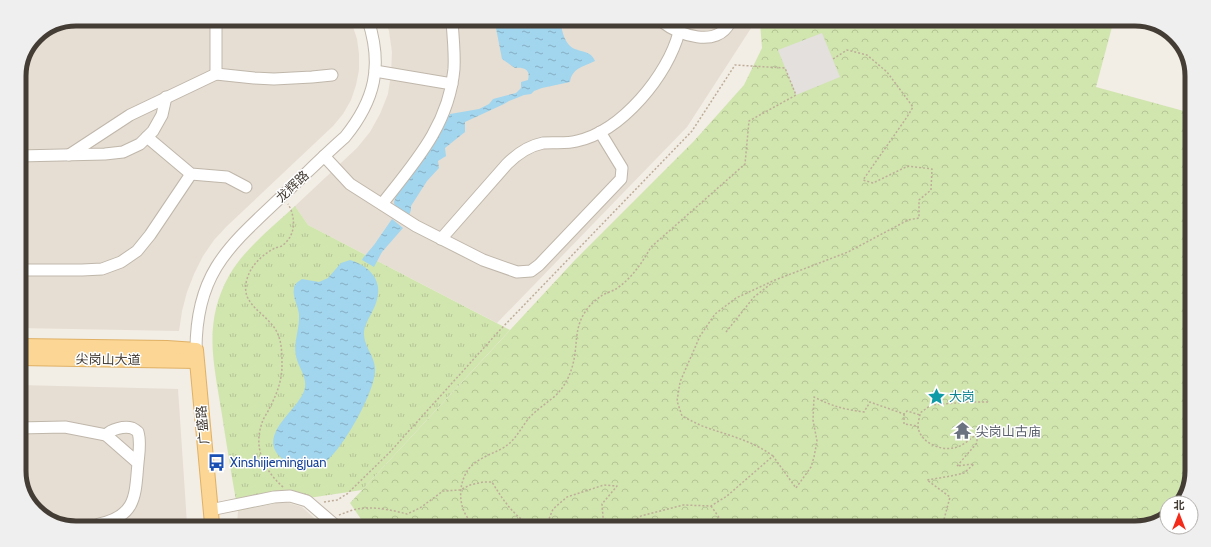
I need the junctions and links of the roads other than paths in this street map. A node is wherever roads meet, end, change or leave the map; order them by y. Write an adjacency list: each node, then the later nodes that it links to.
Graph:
1 (216, 26): 8 (street)
2 (370, 26): 7 (street, 龙辉路)
3 (453, 26): 10 (street)
4 (669, 26): 6 (street)
5 (727, 26): 6 (street)
6 (679, 32): 12 (street)
7 (375, 71): 10 (street); 16 (street, 龙辉路)
8 (216, 74): 9 (street); 11 (street)
9 (332, 75)
10 (452, 84): 19 (street)
11 (166, 98): 13 (street); 14 (street)
12 (600, 132): 20 (street); 20 (street)
13 (147, 137): 14 (street); 17 (street)
14 (69, 155): 15 (street)
15 (26, 156)
16 (324, 156): 19 (street); 23 (street, 龙辉路)
17 (191, 174): 18 (street); 21 (street)
18 (246, 187)
19 (382, 204): 20 (street)
20 (441, 239)
21 (26, 270)
22 (26, 346): 23 (main road, 尖岗山大道)
23 (196, 355): 24 (main road, 尖岗山大道); 28 (main road, 广盛路)
24 (26, 358)
25 (26, 428): 26 (street)
26 (106, 435): 27 (street); 27 (street)
27 (138, 463): 29 (street)
28 (210, 510): 30 (main road, 广盛路); 31 (street)
29 (110, 521)
30 (212, 521)
31 (331, 521)

